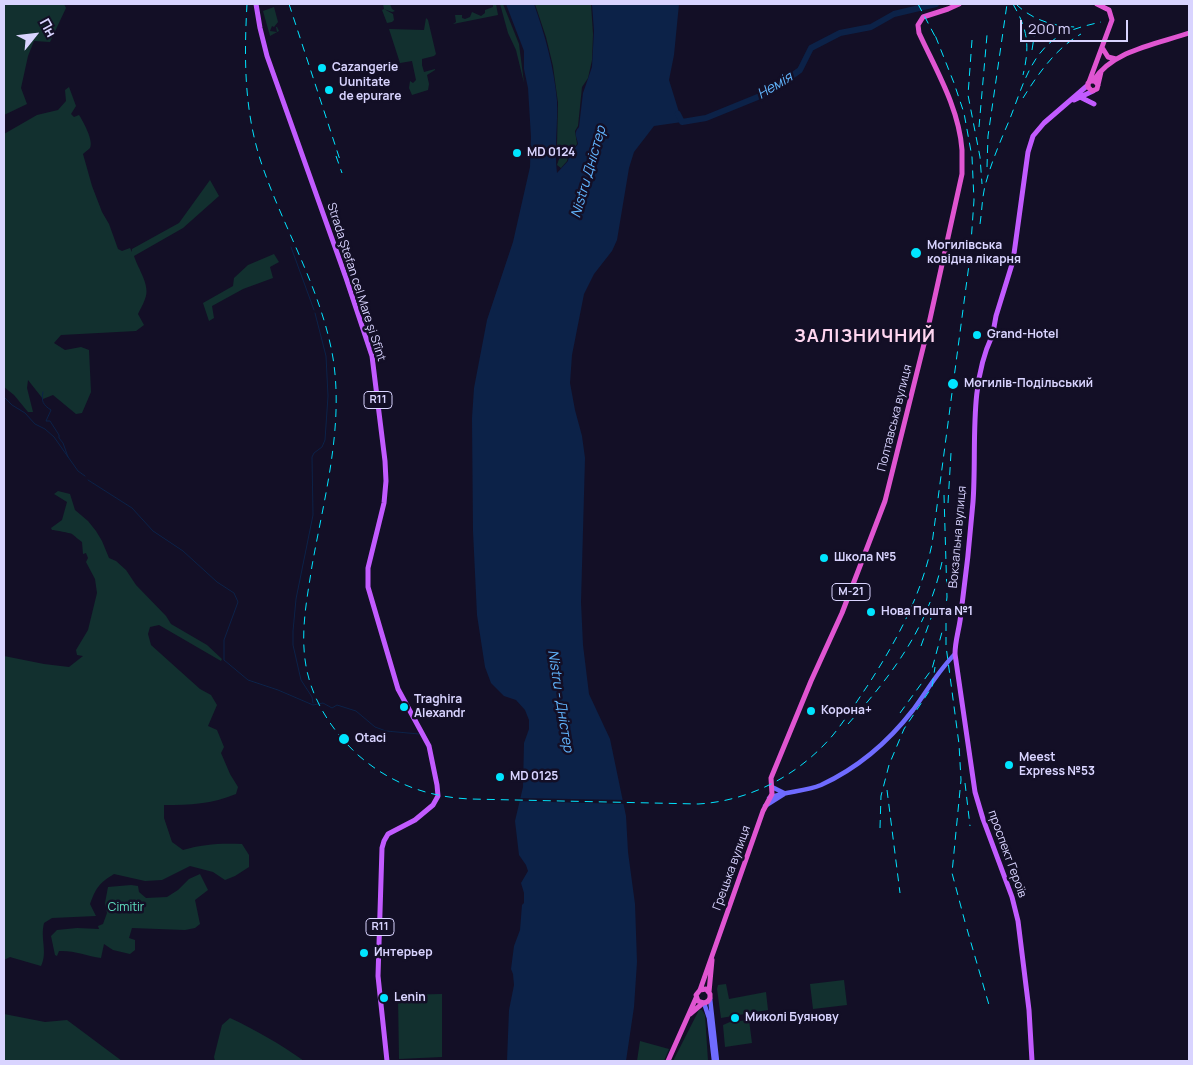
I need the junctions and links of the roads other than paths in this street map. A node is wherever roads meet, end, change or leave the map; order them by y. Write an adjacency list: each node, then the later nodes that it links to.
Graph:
1 (256, 4): 24 (main road, Strada Ştefan cel Mare şi Sfînt / R11)
2 (959, 4): 13 (highway, Полтавська вулиця / М-21)
3 (1097, 4): 5 (highway, Вокзальна вулиця)
4 (1189, 33): 6 (highway)
5 (1103, 48): 6 (highway); 7 (highway, Вокзальна вулиця)
6 (1116, 59): 7 (highway)
7 (1093, 82): 8 (highway); 10 (main road, Вокзальна вулиця)
8 (1093, 91): 9 (main road, Вокзальна вулиця)
9 (1080, 97): 10 (main road, Вокзальна вулиця); 11 (main road)
10 (1069, 102): 12 (main road, Вокзальна вулиця)
11 (1094, 104)
12 (954, 654): 14 (main road); 27 (main road, проспект Героїв)
13 (772, 787): 14 (main road); 15 (highway, Полтавська вулиця / М-21)
14 (786, 793): 15 (main road); 16 (main road)
15 (771, 796): 16 (highway, Грецька вулиця / М-21)
16 (765, 806): 17 (highway, Грецька вулиця / М-21)
17 (713, 950): 18 (highway, Грецька вулиця / М-21); 19 (highway, Грецька вулиця / М-21)
18 (700, 990): 19 (highway); 20 (highway, М-21)
19 (709, 992): 21 (highway, М-21)
20 (696, 998): 22 (highway); 23 (highway, М-21)
21 (710, 998): 22 (highway, М-21); 26 (main road)
22 (704, 1003): 23 (highway, М-21); 26 (main road)
23 (690, 1014): 25 (highway, М-21)
24 (387, 1061)
25 (668, 1061)
26 (716, 1061)
27 (1032, 1061)

